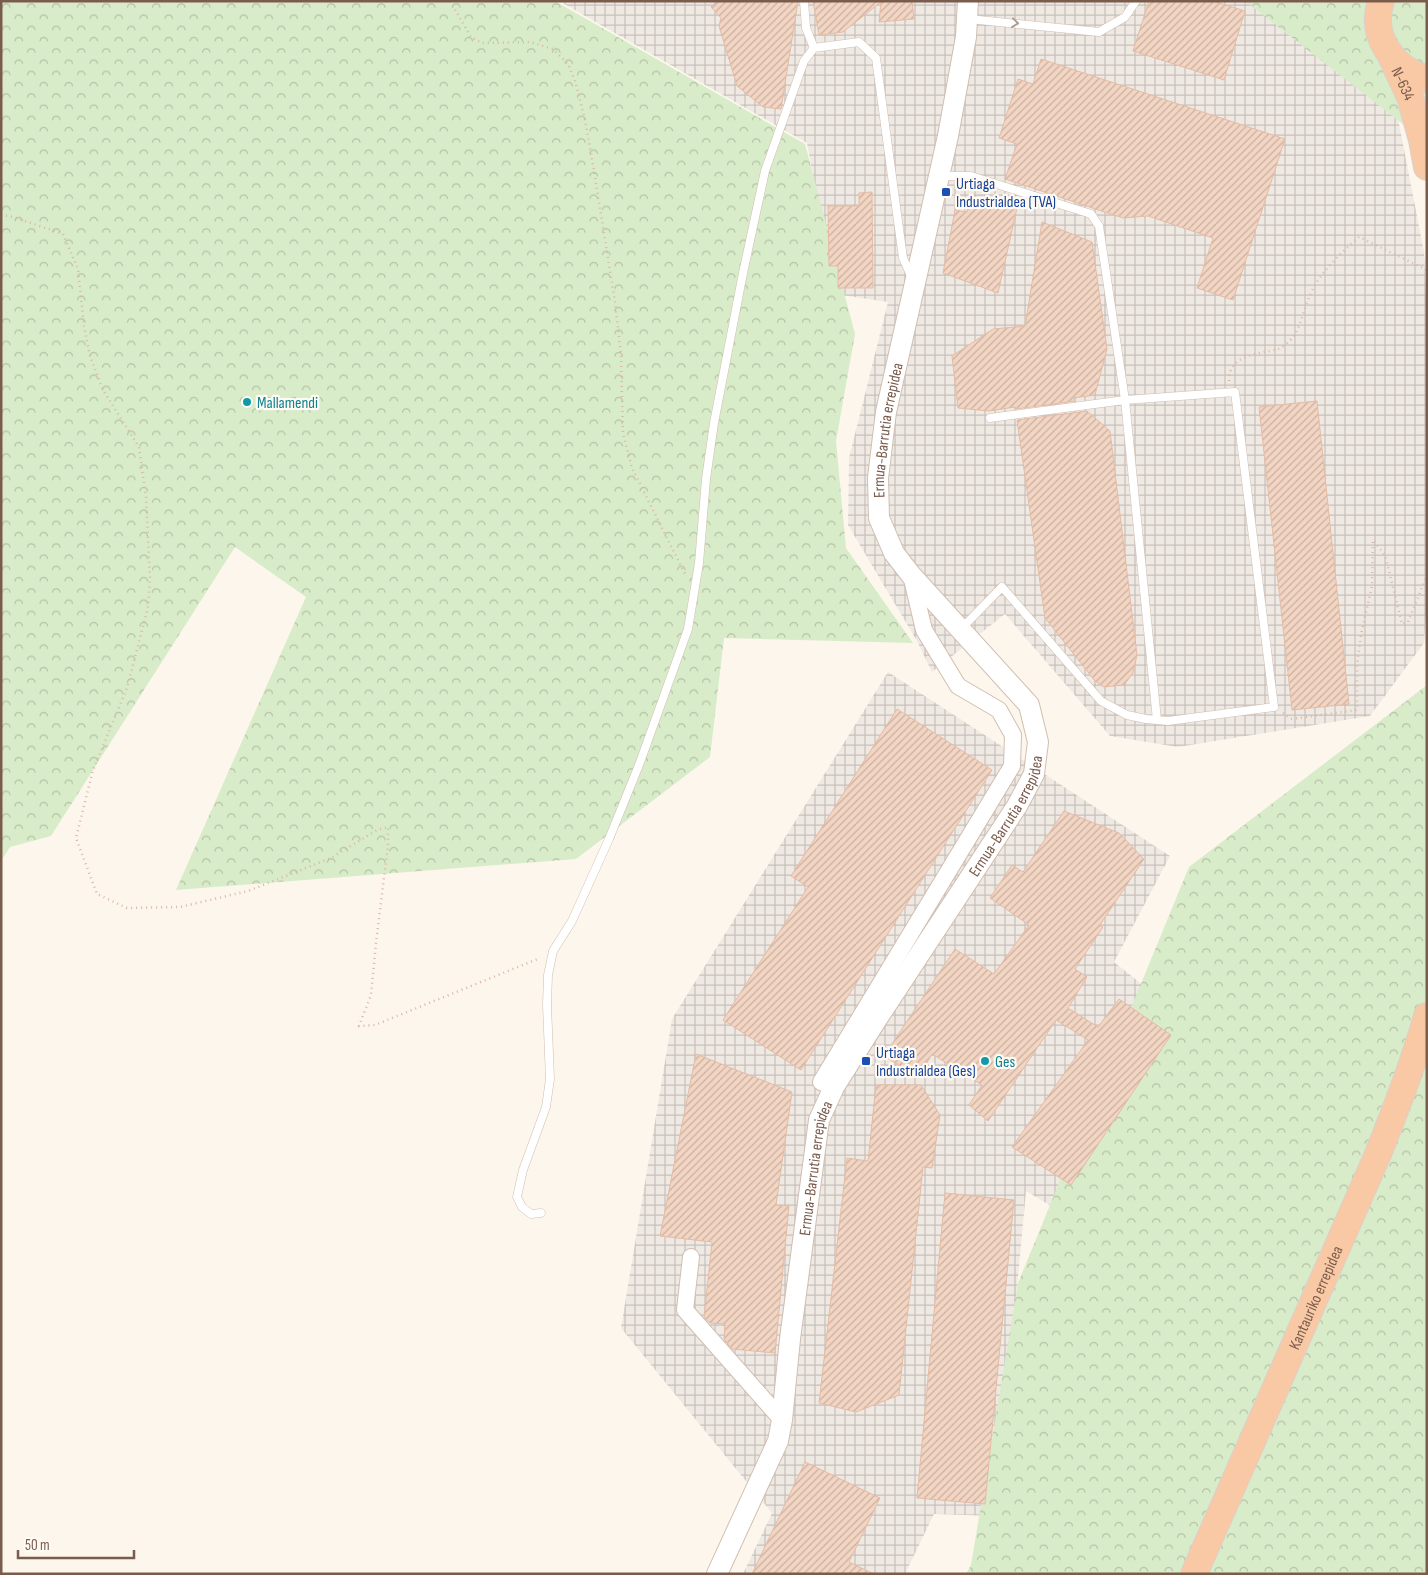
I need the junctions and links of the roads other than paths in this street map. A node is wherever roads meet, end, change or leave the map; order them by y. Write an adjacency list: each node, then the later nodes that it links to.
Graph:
1 (804, 1): 5 (lane)
2 (1136, 1): 4 (lane, one-way to 2)
3 (1381, 1): 6 (highway, N-634)
4 (967, 10): 9 (street, Ermua-Barrutia errepidea)
5 (814, 48): 10 (lane); 18 (lane)
6 (1392, 58): 7 (highway, N-634); 8 (highway, N-634)
7 (1427, 79)
8 (1427, 167)
9 (939, 176): 10 (street, Ermua-Barrutia errepidea); 11 (lane)
10 (915, 285): 13 (street, Ermua-Barrutia errepidea)
11 (1125, 400): 12 (lane); 15 (lane); 15 (lane)
12 (990, 418)
13 (911, 575): 14 (street, Ermua-Barrutia errepidea); 17 (street)
14 (960, 630): 15 (lane); 17 (street, Ermua-Barrutia errepidea)
15 (1157, 720)
16 (1427, 1016): 22 (highway, Kantauriko errepidea)
17 (834, 1087): 20 (street, Ermua-Barrutia errepidea)
18 (541, 1213)
19 (691, 1257): 20 (street)
20 (782, 1420): 21 (street, Ermua-Barrutia errepidea)
21 (717, 1574)
22 (1194, 1574)

